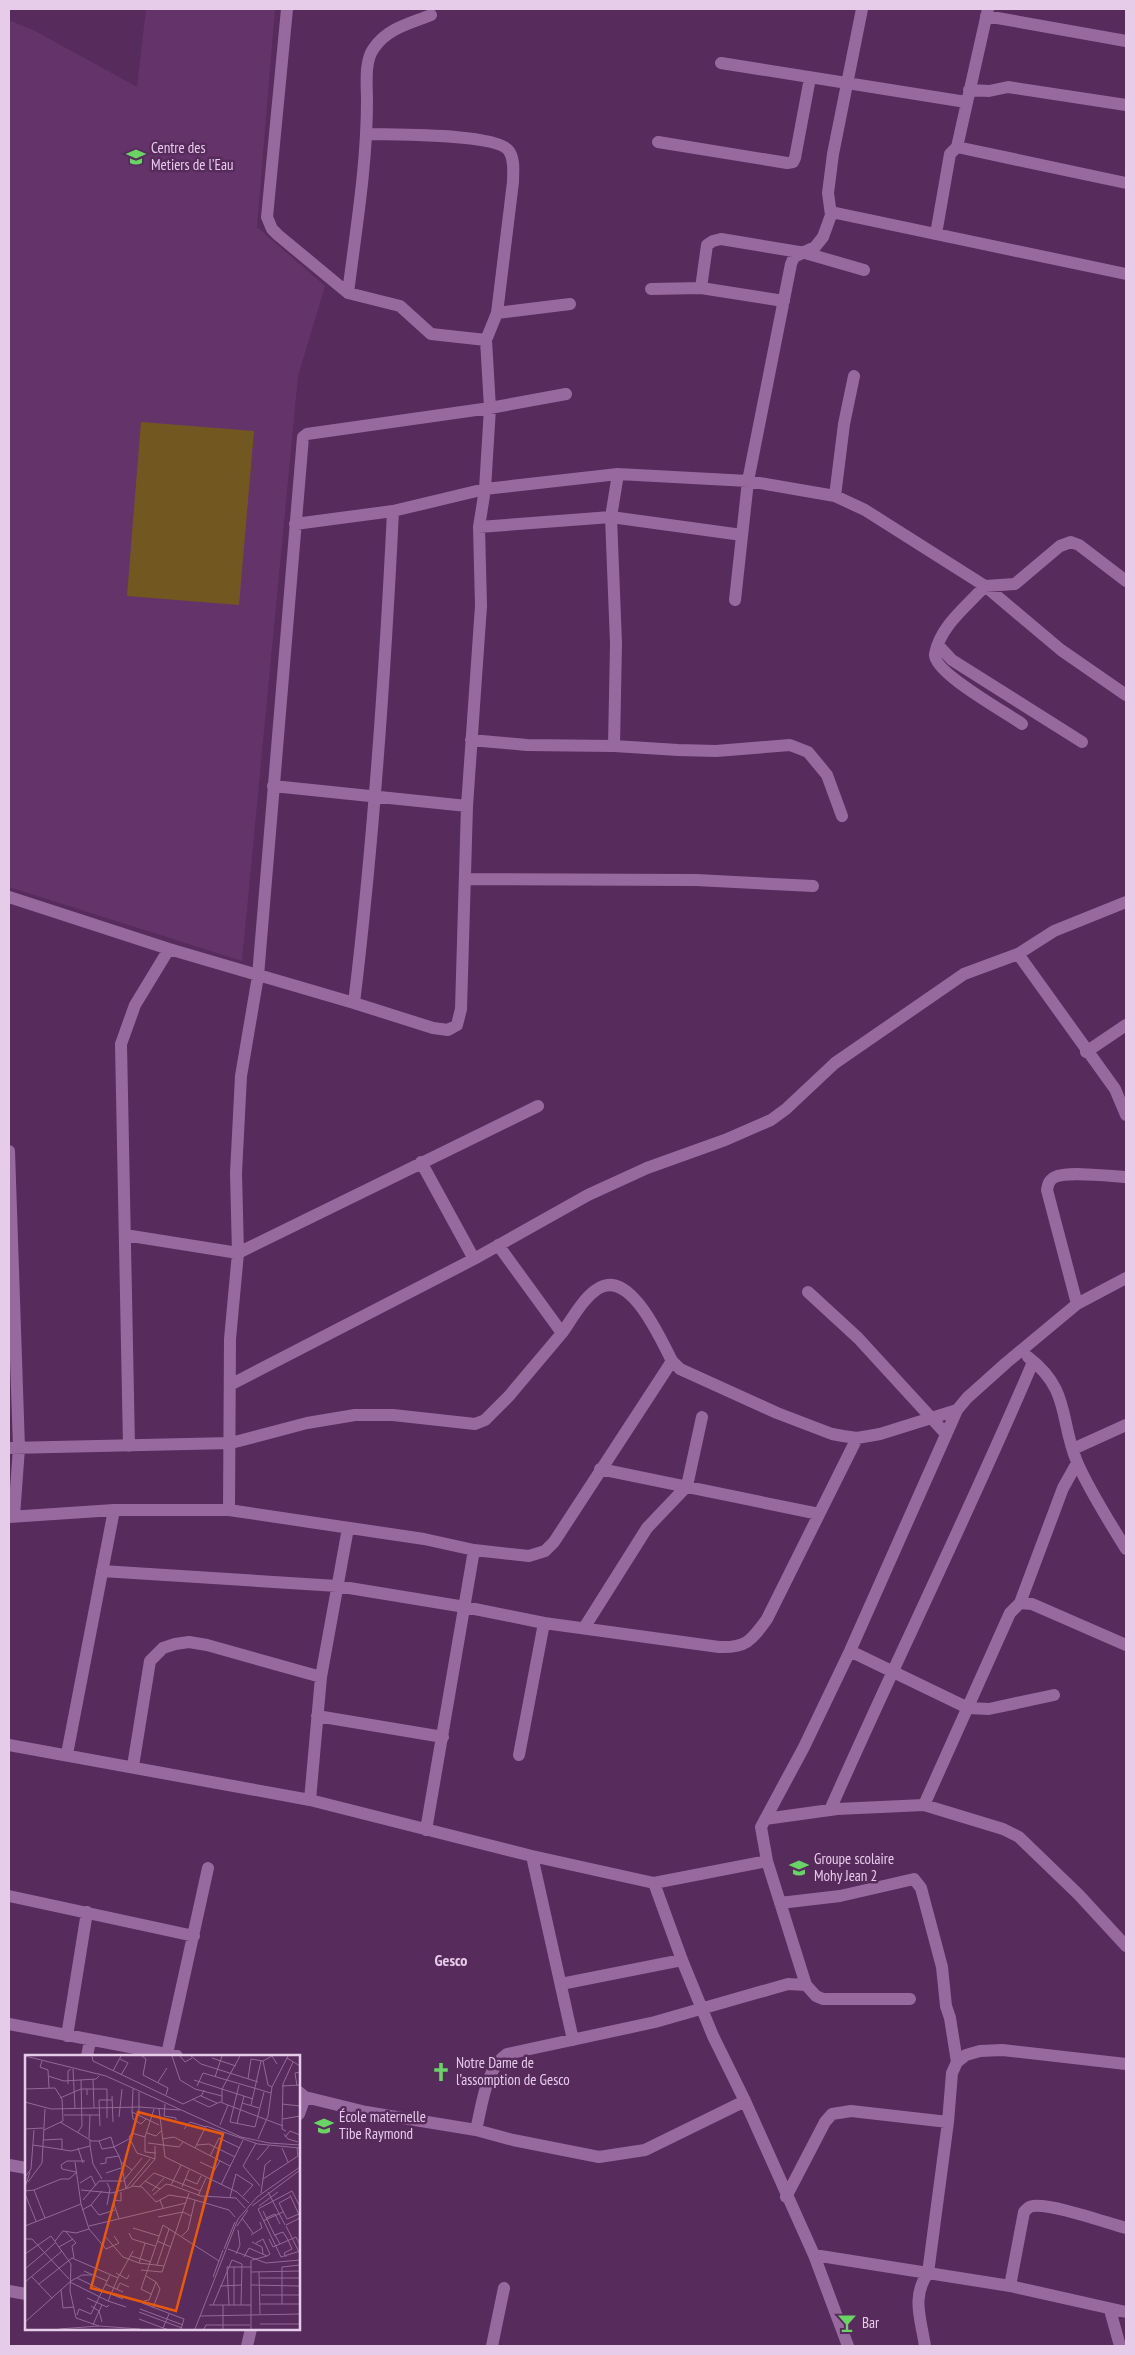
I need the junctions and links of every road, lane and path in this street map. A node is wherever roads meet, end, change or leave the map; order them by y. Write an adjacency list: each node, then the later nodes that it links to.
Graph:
1 (287, 9): 22 (street)
2 (862, 9): 8 (street)
3 (987, 12): 5 (street); 9 (street)
4 (431, 14): 11 (street)
5 (1126, 41)
6 (721, 62): 7 (street)
7 (810, 78): 8 (street); 12 (street)
8 (846, 83): 9 (street); 15 (street)
9 (968, 96): 10 (street); 13 (street)
10 (1126, 104)
11 (367, 134): 22 (street); 25 (street)
12 (658, 142)
13 (957, 147): 14 (street); 16 (street)
14 (1126, 182)
15 (831, 215): 16 (street); 17 (street)
16 (936, 234): 19 (street)
17 (805, 253): 18 (street); 20 (street); 23 (street)
18 (864, 270)
19 (1126, 274)
20 (701, 288): 21 (street); 23 (street)
21 (651, 289)
22 (348, 293): 26 (street)
23 (784, 301): 31 (street)
24 (570, 304): 25 (street)
25 (497, 313): 26 (street)
26 (486, 340): 29 (street)
27 (854, 376): 33 (street)
28 (566, 394): 29 (street)
29 (490, 408): 32 (street); 36 (street)
30 (618, 474): 31 (street); 32 (street); 35 (street)
31 (748, 480): 33 (street); 38 (street)
32 (485, 489): 34 (street); 37 (street)
33 (835, 496): 40 (street)
34 (393, 511): 36 (street); 49 (street)
35 (611, 517): 37 (street); 38 (street); 47 (street)
36 (295, 524): 48 (street)
37 (479, 527): 45 (street)
38 (742, 535): 41 (street)
39 (1126, 581): 40 (street)
40 (985, 586): 42 (street); 43 (street)
41 (736, 600)
42 (938, 644): 44 (street); 46 (street)
43 (1126, 695)
44 (1022, 724)
45 (471, 740): 47 (street); 50 (street)
46 (1082, 742)
47 (614, 746): 51 (street)
48 (273, 786): 49 (street); 58 (street)
49 (375, 796): 50 (street); 59 (street)
50 (467, 806): 52 (street)
51 (842, 816)
52 (465, 879): 53 (street); 59 (street)
53 (813, 886)
54 (9, 898): 56 (street)
55 (1126, 902): 57 (street)
56 (169, 949): 58 (street); 67 (street)
57 (1018, 954): 61 (street); 68 (street)
58 (258, 976): 59 (street); 69 (street)
59 (354, 1003)
60 (1126, 1025): 61 (street)
61 (1086, 1052): 63 (street)
62 (538, 1106): 65 (street)
63 (1126, 1115)
64 (9, 1151): 87 (street)
65 (420, 1162): 69 (street); 70 (street)
66 (1126, 1177): 73 (street)
67 (125, 1235): 69 (street); 86 (street)
68 (498, 1245): 70 (street); 74 (street)
69 (238, 1253): 78 (street)
70 (474, 1259): 78 (street)
71 (1126, 1278): 73 (street)
72 (808, 1292): 81 (street)
73 (1077, 1304): 75 (street)
74 (562, 1333): 76 (street); 85 (street)
75 (1020, 1351): 77 (street); 79 (street)
76 (672, 1361): 84 (street); 90 (street)
77 (1033, 1362): 88 (street); 107 (street)
78 (230, 1385): 85 (street)
79 (957, 1410): 81 (street); 83 (street)
80 (702, 1417): 91 (street)
81 (930, 1419): 83 (street); 84 (street)
82 (1126, 1425): 88 (street)
83 (946, 1434): 106 (street)
84 (857, 1438): 94 (street)
85 (231, 1443): 86 (street); 93 (street)
86 (129, 1446): 87 (street)
87 (14, 1448): 95 (street)
88 (1073, 1449): 89 (street)
89 (1077, 1463): 97 (street); 101 (street)
90 (600, 1469): 91 (street); 98 (street)
91 (687, 1486): 94 (street); 104 (street)
92 (114, 1510): 93 (street); 95 (street); 99 (street)
93 (230, 1510): 96 (street)
94 (819, 1514): 104 (street)
95 (11, 1516)
96 (348, 1528): 98 (street); 100 (street)
97 (1126, 1549)
98 (474, 1550): 102 (street)
99 (102, 1571): 100 (street); 114 (street)
100 (337, 1586): 102 (street); 108 (street)
101 (1020, 1604): 105 (street); 110 (street)
102 (465, 1607): 103 (street); 112 (street)
103 (544, 1623): 104 (street); 115 (street)
104 (584, 1628)
105 (1126, 1645)
106 (850, 1651): 107 (street); 120 (street)
107 (892, 1671): 110 (street); 119 (street)
108 (321, 1677): 111 (street); 116 (street)
109 (1054, 1695): 110 (street)
110 (968, 1708): 118 (street)
111 (317, 1716): 112 (street); 117 (street)
112 (443, 1737): 121 (street)
113 (9, 1745): 114 (street)
114 (67, 1754): 116 (street)
115 (519, 1755)
116 (133, 1766): 117 (street)
117 (310, 1800): 121 (street)
118 (924, 1806): 119 (street); 130 (street)
119 (830, 1810): 120 (street)
120 (765, 1819): 123 (street)
121 (426, 1830): 122 (street)
122 (532, 1856): 125 (street); 132 (street)
123 (767, 1861): 125 (street); 127 (street)
124 (208, 1868): 129 (street)
125 (654, 1883): 131 (street)
126 (9, 1896): 128 (street)
127 (780, 1903): 133 (street); 142 (street)
128 (87, 1912): 129 (street); 137 (street)
129 (194, 1936): 141 (street)
130 (1126, 1946)
131 (682, 1960): 132 (street); 135 (street)
132 (561, 1984): 138 (street)
133 (806, 1985): 134 (street); 135 (street)
134 (910, 2000)
135 (703, 2009): 138 (street); 145 (street)
136 (9, 2024): 137 (street)
137 (67, 2036): 139 (street)
138 (573, 2040): 148 (street)
139 (90, 2041): 140 (street); 141 (street)
140 (87, 2055)
141 (172, 2055)
142 (957, 2062): 143 (street); 147 (street)
143 (1126, 2064)
144 (302, 2095): 146 (street); 148 (street)
145 (745, 2100): 148 (street); 151 (street)
146 (300, 2108)
147 (948, 2122): 151 (street); 154 (street)
148 (476, 2130)
149 (9, 2165): 150 (street)
150 (25, 2168)
151 (786, 2197): 153 (street)
152 (1126, 2228): 155 (street)
153 (814, 2255): 154 (street); 164 (street)
154 (928, 2272): 155 (street); 165 (street)
155 (1010, 2286): 159 (street)
156 (504, 2288): 163 (street)
157 (9, 2291): 158 (street)
158 (25, 2294)
159 (1110, 2310): 160 (street); 166 (street)
160 (1126, 2312)
161 (251, 2330): 162 (street)
162 (247, 2346)
163 (492, 2346)
164 (848, 2346)
165 (926, 2346)
166 (1120, 2346)

